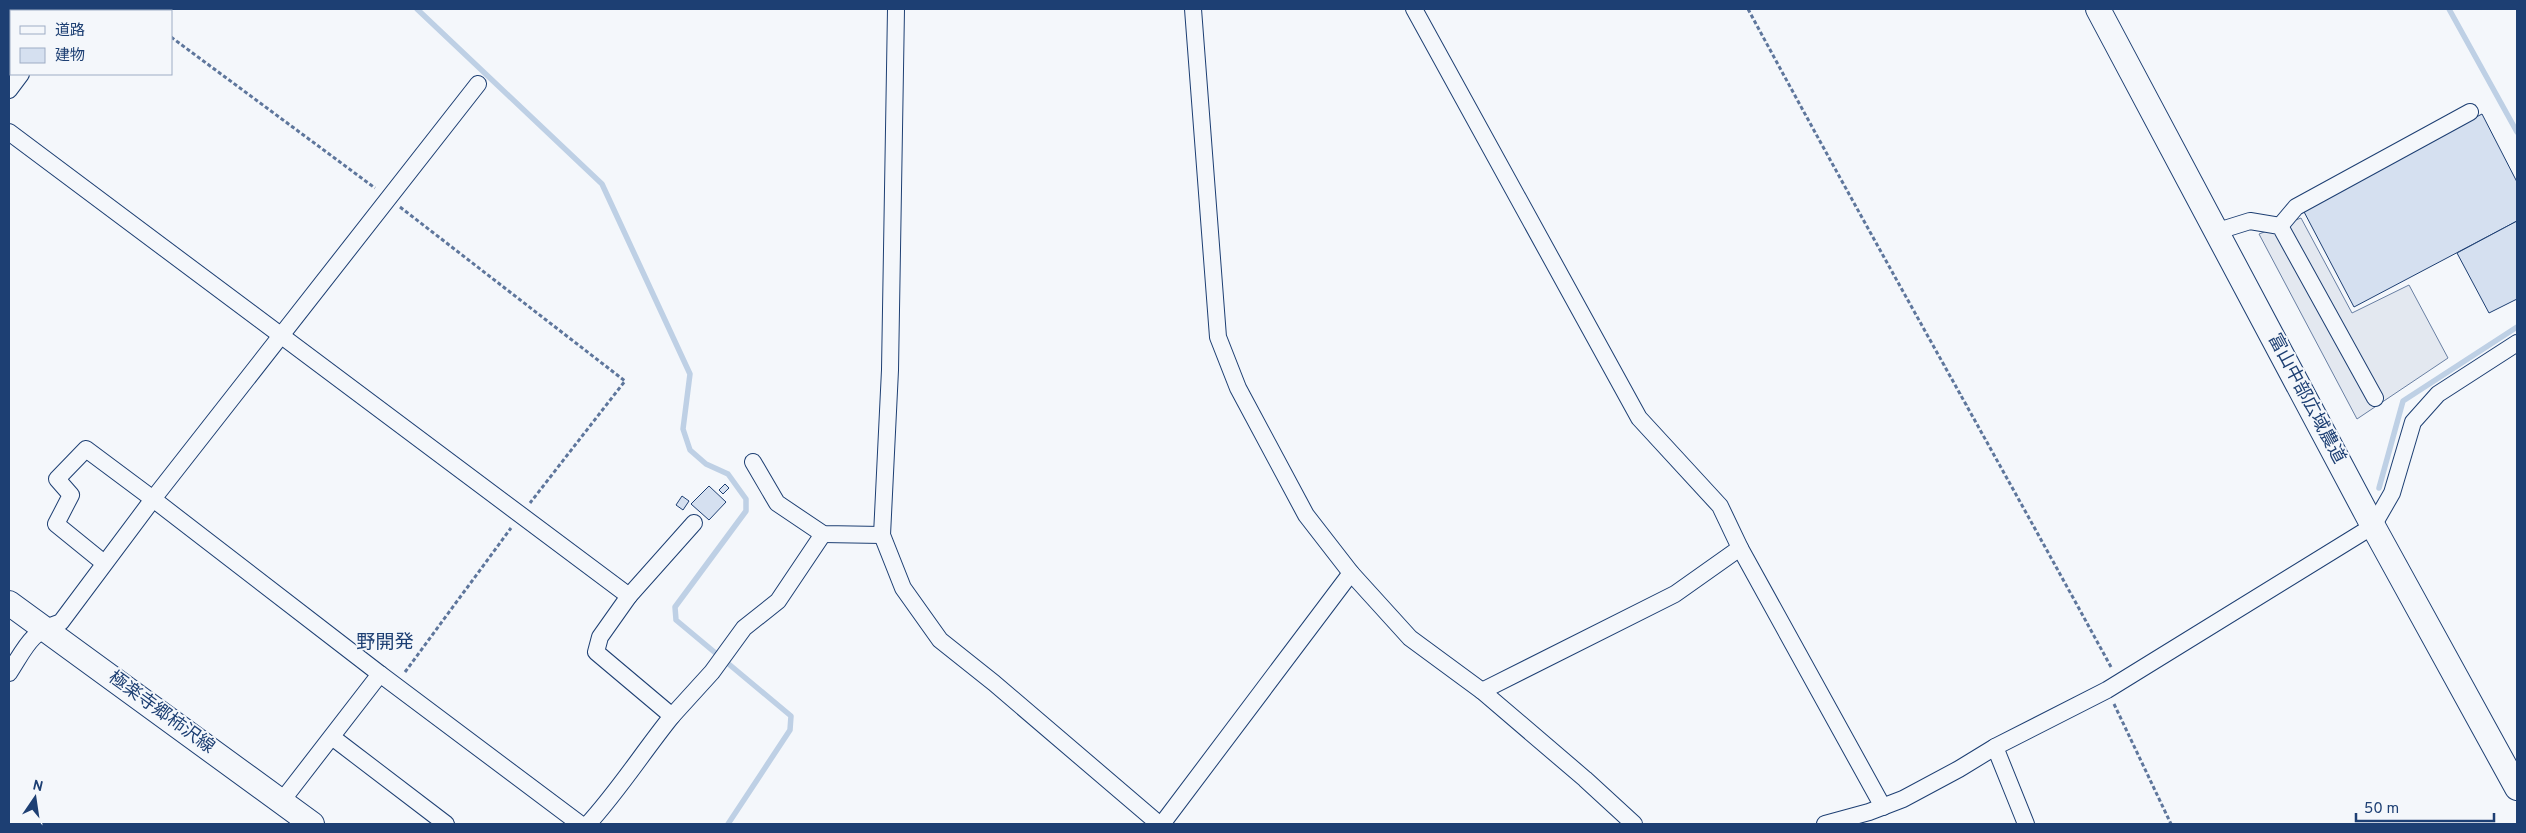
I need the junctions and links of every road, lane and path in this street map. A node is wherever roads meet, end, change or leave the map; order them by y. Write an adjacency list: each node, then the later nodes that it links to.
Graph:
1 (896, 9): 24 (street)
2 (1193, 9): 27 (street)
3 (1414, 9): 25 (street)
4 (1748, 9): 34 (path)
5 (2098, 9): 14 (street, 富山中部広域農道)
6 (172, 38): 12 (path)
7 (20, 75): 9 (street)
8 (478, 84): 12 (street)
9 (9, 90)
10 (2470, 112): 13 (street)
11 (9, 132): 15 (street)
12 (389, 198): 15 (street); 20 (path)
13 (2280, 226): 14 (street); 17 (street)
14 (2218, 231): 22 (street, 富山中部広域農道)
15 (281, 337): 19 (street); 20 (street)
16 (2517, 343): 22 (street)
17 (2375, 398)
18 (753, 462): 23 (street)
19 (153, 498): 26 (street); 26 (street); 32 (street)
20 (520, 515): 28 (street); 33 (path)
21 (694, 523): 28 (street)
22 (2373, 526): 34 (street); 39 (street, 富山中部広域農道)
23 (822, 534): 24 (street); 36 (street)
24 (882, 535): 46 (street)
25 (1740, 548): 35 (street); 41 (street)
26 (104, 563): 30 (street)
27 (1351, 573): 35 (street); 46 (street)
28 (629, 596): 36 (street)
29 (9, 603): 30 (street, 極楽寺郷柿沢線)
30 (43, 628): 31 (street); 40 (street, 極楽寺郷柿沢線)
31 (9, 673)
32 (380, 674): 33 (street); 37 (street)
33 (395, 685): 44 (street)
34 (2113, 686): 38 (street); 50 (path)
35 (1482, 691): 47 (street)
36 (672, 716): 45 (street)
37 (332, 737): 40 (street); 43 (street)
38 (1995, 747): 41 (street); 49 (street)
39 (2517, 788)
40 (281, 802): 42 (street, 極楽寺郷柿沢線)
41 (1882, 806): 48 (street)
42 (312, 824)
43 (446, 824)
44 (580, 824)
45 (588, 824)
46 (1160, 824)
47 (1634, 824)
48 (1825, 824)
49 (2026, 824)
50 (2171, 824)

